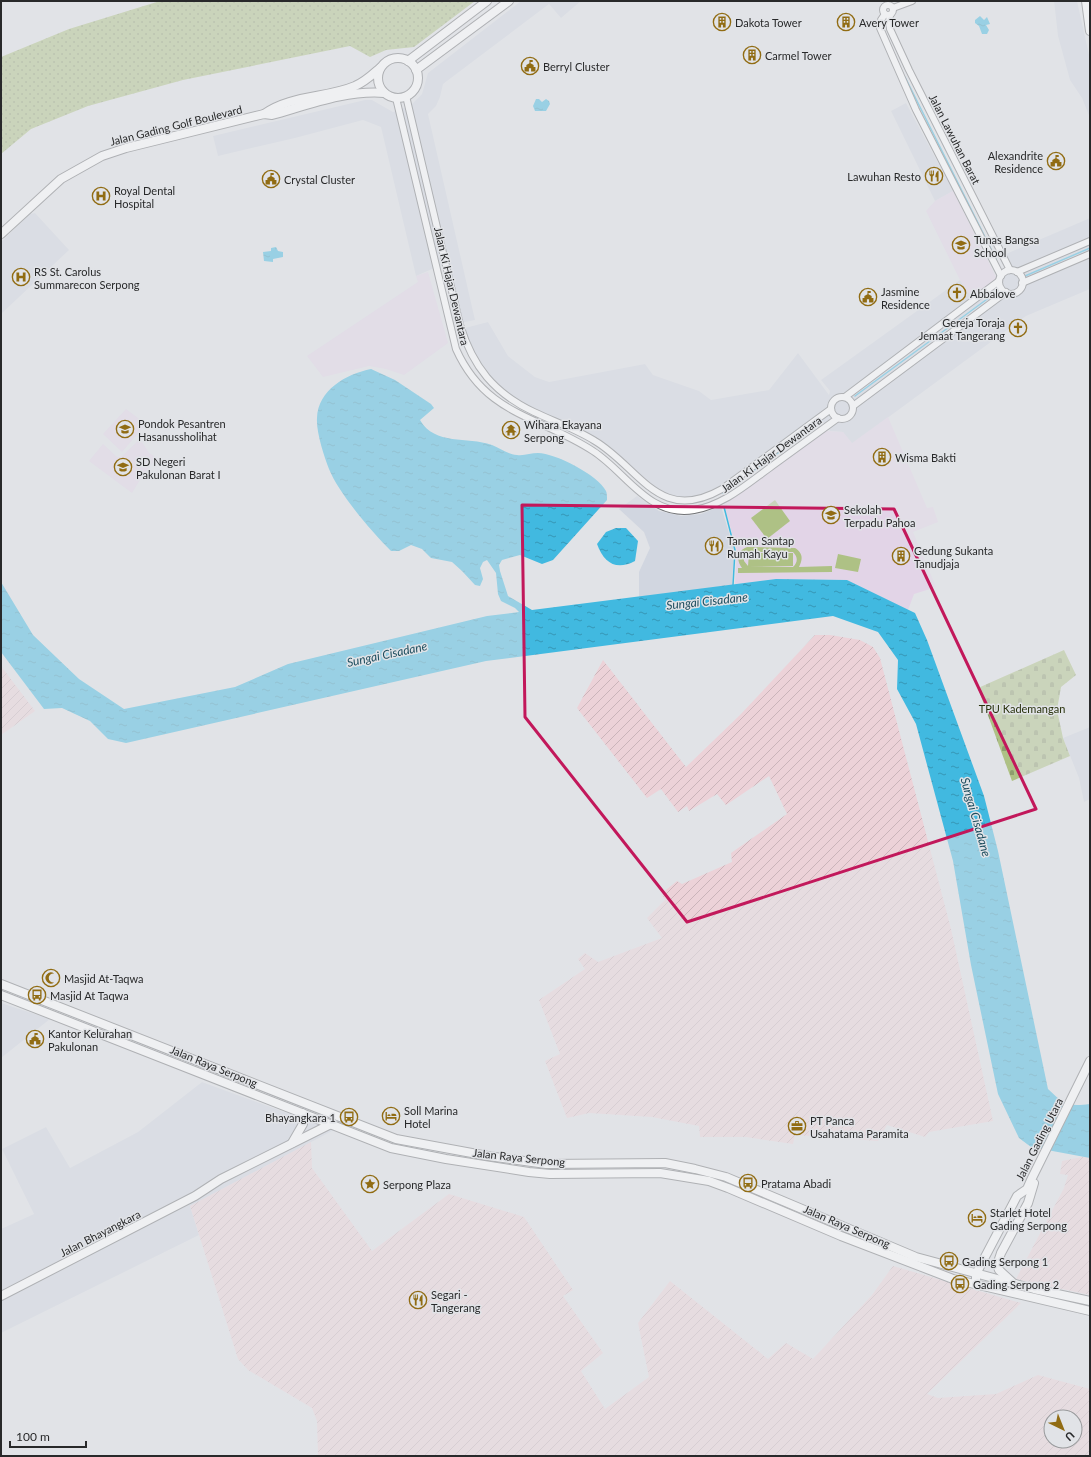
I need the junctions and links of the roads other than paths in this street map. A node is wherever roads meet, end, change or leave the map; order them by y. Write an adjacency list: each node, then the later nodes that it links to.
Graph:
1 (487, 1): 8 (main road)
2 (509, 1): 10 (main road)
3 (912, 1): 5 (street)
4 (1086, 1): 7 (main road)
5 (893, 8): 6 (street); 6 (street)
6 (887, 15): 18 (street, Jalan Lawuhan Barat); 20 (street)
7 (1090, 31)
8 (408, 60): 9 (main road); 10 (main road)
9 (380, 68): 11 (main road); 14 (main road, Jalan Gading Golf Boulevard)
10 (416, 70): 12 (main road)
11 (384, 93): 13 (main road); 14 (main road, Jalan Gading Golf Boulevard)
12 (406, 96): 13 (main road); 29 (street, Jalan Ki Hajar Dewantara)
13 (396, 98): 30 (street, Jalan Ki Hajar Dewantara)
14 (264, 114): 15 (main road, Jalan Gading Golf Boulevard)
15 (1, 234)
16 (1090, 240): 19 (street)
17 (1090, 254): 21 (street)
18 (1010, 270): 19 (street); 20 (street)
19 (1017, 272): 21 (street)
20 (1000, 278): 22 (street); 23 (street)
21 (1022, 283): 22 (street)
22 (1006, 292): 24 (street)
23 (845, 396): 24 (street); 25 (street)
24 (853, 406): 27 (street)
25 (831, 409): 26 (street, Jalan Ki Hajar Dewantara); 27 (street)
26 (822, 416): 28 (street); 29 (street, Jalan Ki Hajar Dewantara)
27 (838, 418): 28 (street, Jalan Ki Hajar Dewantara)
28 (829, 425): 30 (street, Jalan Ki Hajar Dewantara)
29 (740, 476): 30 (street)
30 (747, 484)
31 (1, 984): 38 (main road, Jalan Raya Serpong)
32 (1, 995): 35 (main road, Jalan Raya Serpong)
33 (1090, 1061): 34 (main road, Jalan Gading Utara)
34 (1087, 1072): 40 (main road, Jalan Gading Utara)
35 (302, 1113): 36 (main road, Jalan Raya Serpong); 37 (main road)
36 (331, 1124): 37 (main road, Jalan Bhayangkara); 39 (main road, Jalan Raya Serpong)
37 (291, 1144): 41 (main road, Jalan Bhayangkara)
38 (502, 1158): 39 (main road); 42 (main road, Jalan Raya Serpong)
39 (501, 1167): 44 (main road, Jalan Raya Serpong)
40 (1033, 1181): 42 (main road, Jalan Gading Utara); 43 (main road, Jalan Gading Utara)
41 (209, 1187): 45 (main road, Jalan Bhayangkara); 46 (main road, Jalan Bhayangkara)
42 (976, 1274): 43 (main road, Jalan Raya Serpong); 44 (main road)
43 (1013, 1283): 47 (main road, Jalan Raya Serpong)
44 (981, 1286): 48 (main road, Jalan Raya Serpong)
45 (1, 1291)
46 (1, 1296)
47 (1090, 1301)
48 (1090, 1311)

